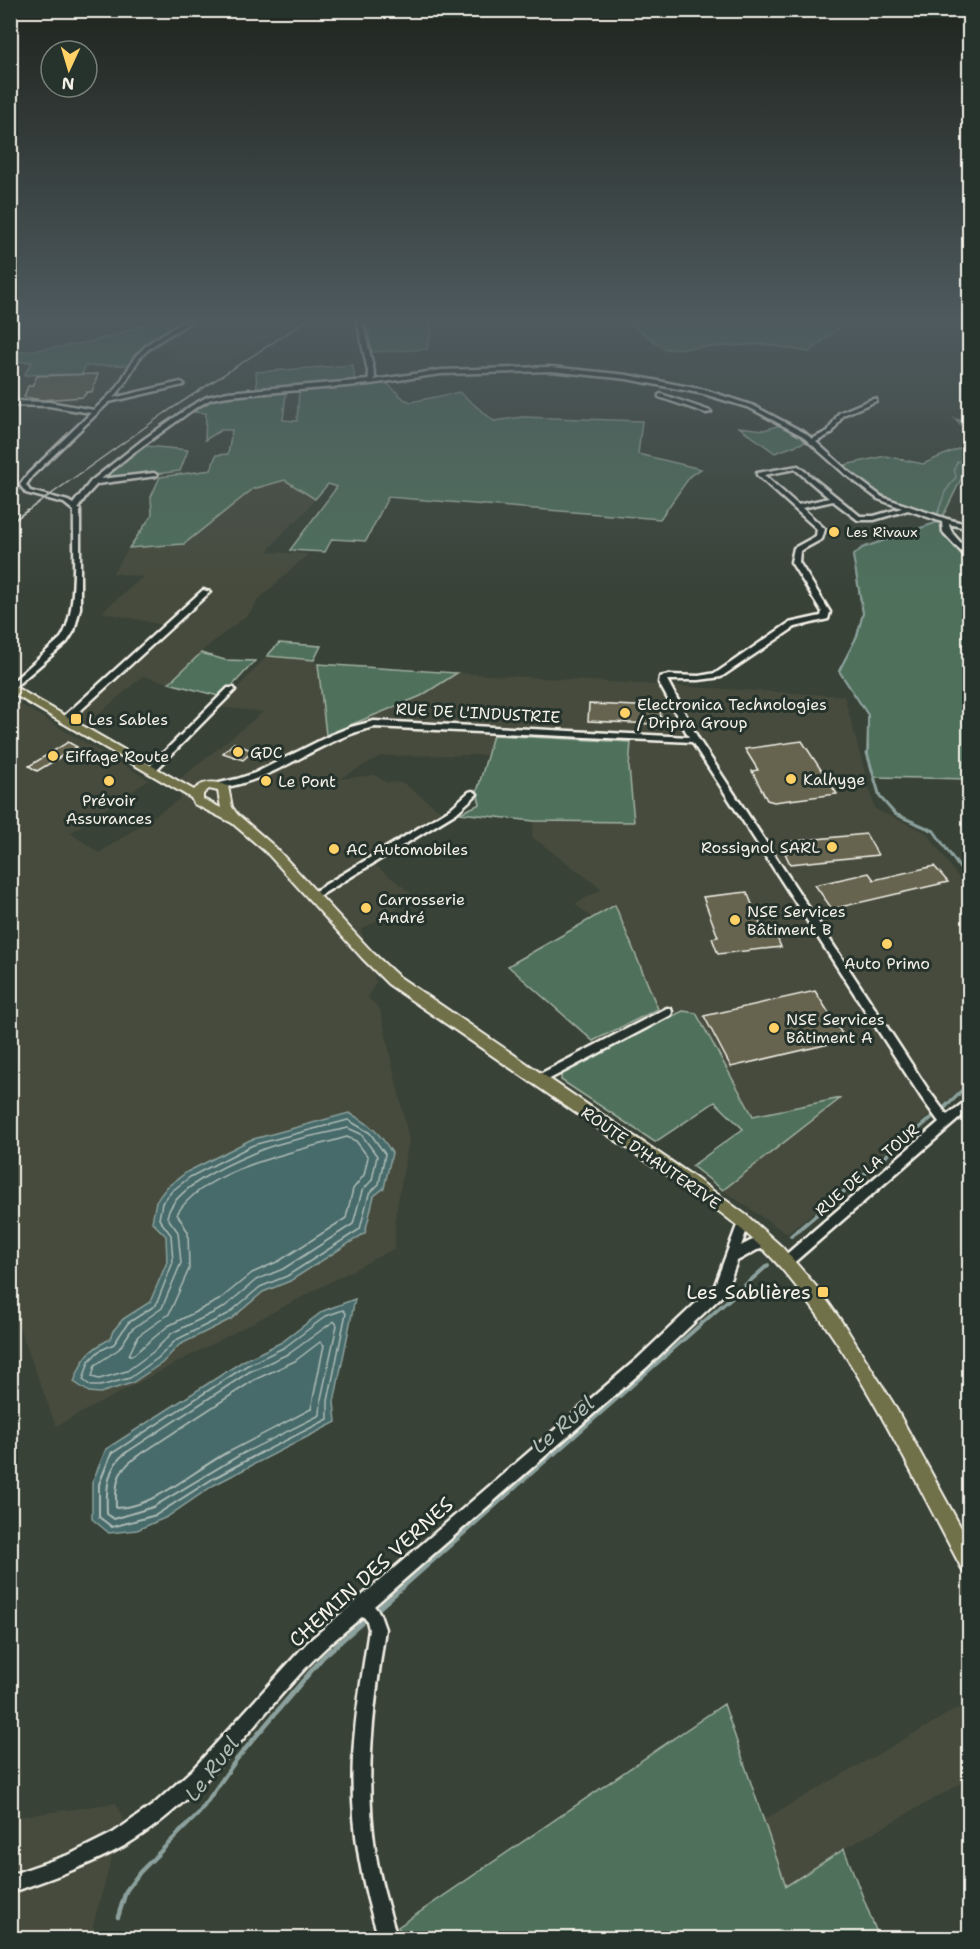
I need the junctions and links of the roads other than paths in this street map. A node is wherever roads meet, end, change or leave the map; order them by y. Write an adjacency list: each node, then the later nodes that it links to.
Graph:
1 (95, 411): 12 (street)
2 (189, 411): 9 (street)
3 (705, 411): 6 (street)
4 (759, 411): 7 (street)
5 (848, 411): 7 (street)
6 (708, 412)
7 (813, 441): 15 (street)
8 (154, 475): 9 (street)
9 (93, 482): 10 (street)
10 (80, 497): 12 (street); 13 (street)
11 (834, 499): 14 (street); 14 (street); 15 (street)
12 (66, 502): 13 (street)
13 (75, 507): 20 (street)
14 (797, 507): 23 (street)
15 (909, 508): 16 (street)
16 (945, 521): 17 (street); 18 (street)
17 (969, 527)
18 (969, 559)
19 (207, 592): 22 (street)
20 (11, 686): 22 (main road, ROUTE D'HAUTERIVE)
21 (231, 690): 24 (street)
22 (65, 720): 24 (main road, ROUTE D'HAUTERIVE)
23 (695, 740): 25 (street, RUE DE L'INDUSTRIE); 33 (street)
24 (155, 773): 27 (main road, ROUTE D'HAUTERIVE)
25 (223, 792): 27 (main road); 27 (main road); 28 (main road, ROUTE D'HAUTERIVE)
26 (472, 794): 29 (street)
27 (202, 795): 28 (main road, ROUTE D'HAUTERIVE)
28 (247, 829): 29 (main road, ROUTE D'HAUTERIVE)
29 (313, 896): 31 (main road, ROUTE D'HAUTERIVE)
30 (667, 1012): 31 (street)
31 (538, 1080): 34 (main road, ROUTE D'HAUTERIVE)
32 (969, 1102): 33 (street, RUE DE LA TOUR)
33 (946, 1123): 37 (street, RUE DE LA TOUR)
34 (743, 1224): 35 (main road, ROUTE D'HAUTERIVE); 36 (street, CHEMIN DES VERNES)
35 (766, 1243): 36 (street); 37 (main road, ROUTE D'HAUTERIVE)
36 (733, 1257): 39 (street, CHEMIN DES VERNES)
37 (786, 1262): 38 (main road, ROUTE D'HAUTERIVE)
38 (969, 1564)
39 (363, 1604): 40 (street, CHEMIN DES VERNES); 41 (street)
40 (10, 1884)
41 (388, 1938)

